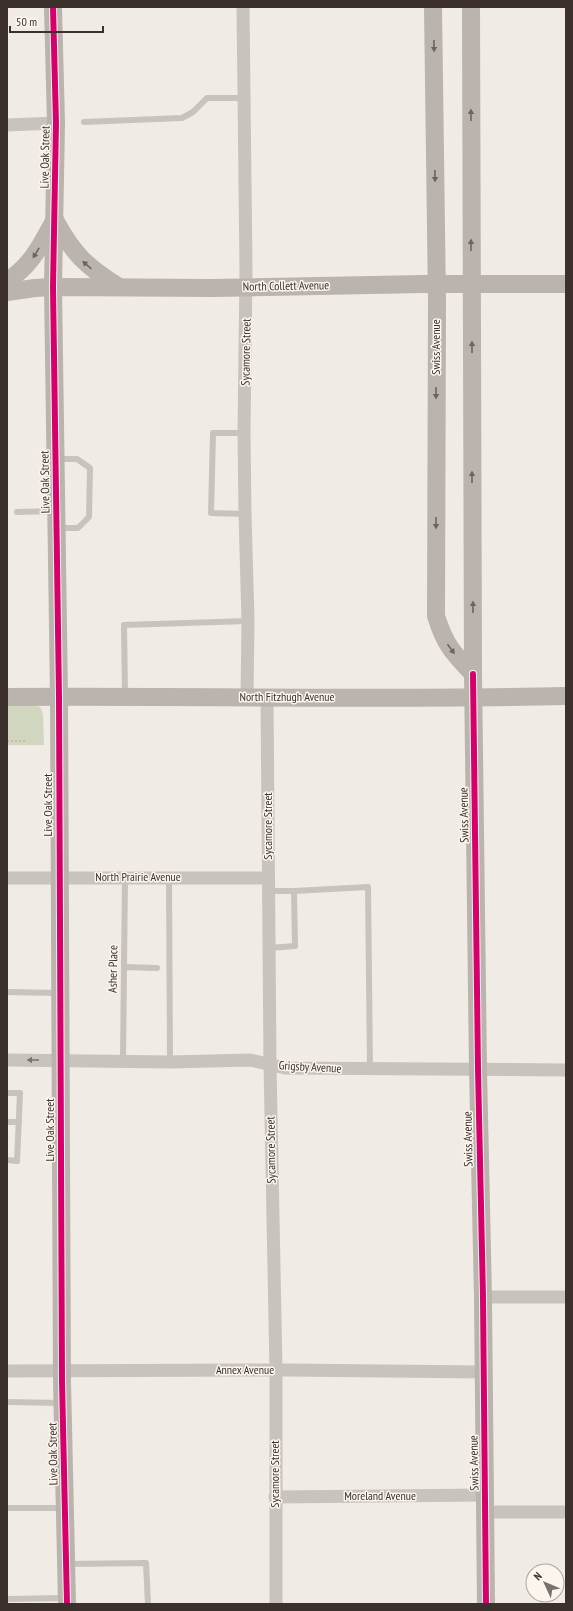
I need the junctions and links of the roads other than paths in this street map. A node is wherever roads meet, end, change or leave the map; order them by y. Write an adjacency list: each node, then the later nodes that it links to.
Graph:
1 (54, 7): 7 (street, Live Oak Street)
2 (243, 7): 5 (street, Sycamore Street)
3 (433, 7): 11 (street, Swiss Avenue, one-way to 11)
4 (471, 7): 12 (street, Swiss Avenue, one-way to 4)
5 (243, 98): 6 (lane); 15 (street, Sycamore Street)
6 (84, 122)
7 (56, 123): 8 (street); 9 (street, Live Oak Street)
8 (7, 124)
9 (55, 219): 10 (street, one-way to 10); 14 (street, Live Oak Street); 16 (street, one-way to 9)
10 (7, 281)
11 (436, 284): 12 (street, North Collett Avenue); 15 (street, North Collett Avenue); 24 (street, Swiss Avenue, one-way to 24)
12 (471, 284): 13 (street, North Collett Avenue); 24 (street, Swiss Avenue, one-way to 12)
13 (566, 284)
14 (53, 287): 16 (street, North Collett Avenue); 17 (street, North Collett Avenue); 19 (street, Live Oak Street)
15 (246, 287): 16 (street, North Collett Avenue); 18 (street, Sycamore Street)
16 (119, 288)
17 (7, 292)
18 (244, 433): 21 (street, Sycamore Street); 21 (lane)
19 (55, 459): 22 (street, Live Oak Street); 22 (lane)
20 (17, 512): 22 (lane)
21 (245, 514): 23 (street, Sycamore Street)
22 (56, 520): 29 (street, Live Oak Street)
23 (248, 621): 25 (lane); 26 (street, Sycamore Street)
24 (473, 674): 31 (street, Swiss Avenue)
25 (125, 696): 26 (street, North Fitzhugh Avenue); 29 (street, North Fitzhugh Avenue)
26 (247, 696): 30 (street, North Fitzhugh Avenue)
27 (566, 696): 31 (street, North Fitzhugh Avenue)
28 (7, 697): 29 (street, North Fitzhugh Avenue)
29 (59, 697): 35 (street, Live Oak Street)
30 (267, 697): 31 (street, North Fitzhugh Avenue); 36 (street, Sycamore Street)
31 (474, 698): 49 (street, Swiss Avenue)
32 (125, 877): 33 (street, North Prairie Avenue); 35 (street, North Prairie Avenue); 39 (lane, Asher Place)
33 (169, 877): 36 (street, North Prairie Avenue); 46 (lane)
34 (7, 878): 35 (street, North Prairie Avenue)
35 (59, 879): 42 (street, Live Oak Street)
36 (268, 884): 37 (lane); 38 (street, Sycamore Street)
37 (294, 891): 38 (lane); 48 (lane)
38 (269, 948): 47 (street, Sycamore Street)
39 (124, 967): 40 (lane); 45 (lane, Asher Place)
40 (157, 968)
41 (7, 992): 42 (lane)
42 (60, 993): 44 (street, Live Oak Street)
43 (7, 1060): 44 (street, Grigsby Avenue, one-way to 43)
44 (60, 1060): 45 (street, Grigsby Avenue); 59 (street, Live Oak Street)
45 (123, 1061): 46 (street, Grigsby Avenue)
46 (170, 1062): 47 (street, Grigsby Avenue)
47 (270, 1064): 48 (street, Grigsby Avenue); 57 (street, Sycamore Street)
48 (370, 1068): 49 (street, Grigsby Avenue)
49 (478, 1069): 50 (street, Grigsby Avenue); 55 (street, Swiss Avenue)
50 (566, 1070)
51 (7, 1093): 53 (lane)
52 (7, 1122): 53 (lane)
53 (18, 1122): 54 (lane)
54 (7, 1160)
55 (483, 1298): 56 (street); 60 (street, Swiss Avenue)
56 (566, 1298)
57 (276, 1370): 59 (street, Annex Avenue); 60 (street, Annex Avenue); 63 (street, Sycamore Street)
58 (7, 1371): 59 (street, Annex Avenue)
59 (62, 1371): 62 (street, Live Oak Street)
60 (484, 1372): 64 (street, Swiss Avenue)
61 (7, 1402): 62 (lane)
62 (63, 1403): 66 (street, Live Oak Street)
63 (275, 1497): 64 (street, Moreland Avenue); 72 (street, Sycamore Street)
64 (485, 1503): 67 (street, Moreland Avenue); 73 (street, Swiss Avenue)
65 (7, 1508): 66 (lane)
66 (65, 1508): 68 (street, Live Oak Street)
67 (566, 1512)
68 (66, 1564): 70 (street, Live Oak Street); 71 (lane)
69 (7, 1599): 70 (lane)
70 (67, 1601)
71 (148, 1604)
72 (276, 1604)
73 (486, 1604)

